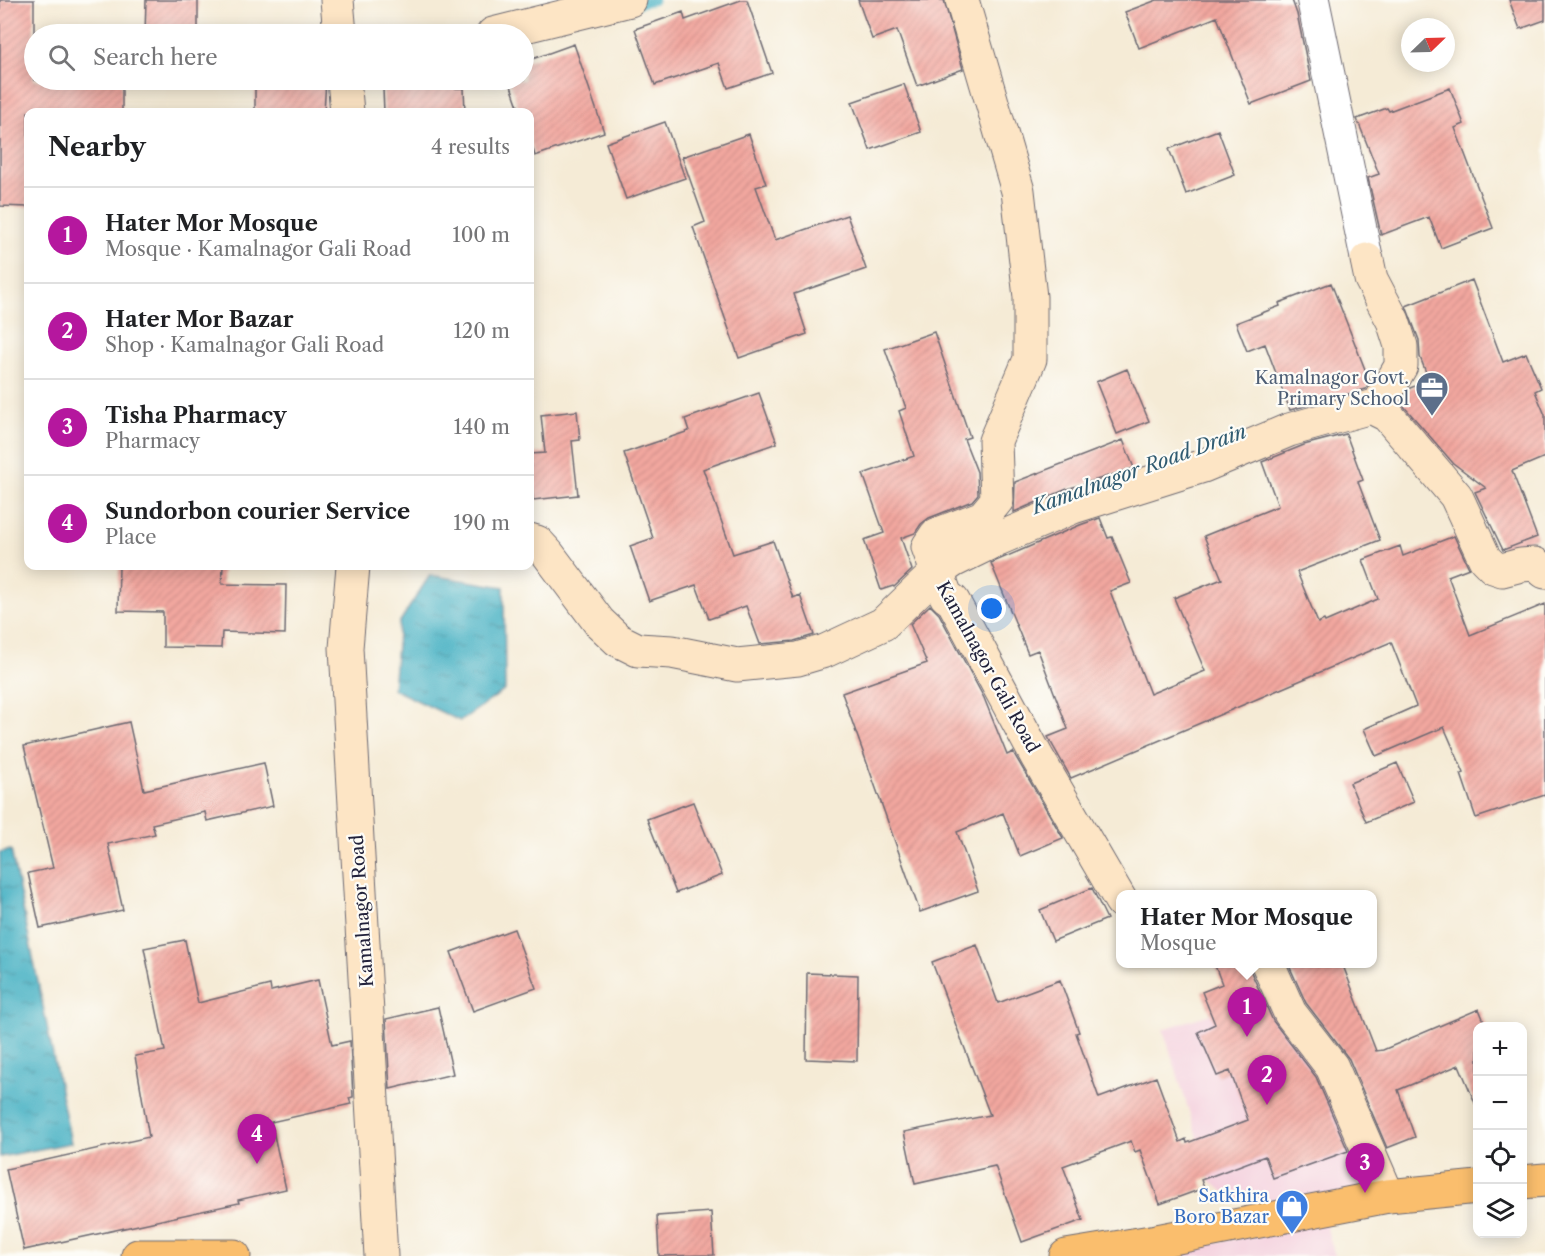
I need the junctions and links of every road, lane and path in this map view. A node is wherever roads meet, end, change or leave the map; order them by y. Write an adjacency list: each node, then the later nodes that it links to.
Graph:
1 (337, 0): 5 (street)
2 (630, 0): 6 (street)
3 (962, 0): 11 (street, Kamalnagor Gali Road)
4 (1313, 0): 7 (street)
5 (339, 24)
6 (533, 24)
7 (1367, 261): 8 (street)
8 (1376, 409): 11 (street); 12 (street)
9 (534, 541): 11 (street)
10 (353, 570): 22 (street, Kamalnagor Road)
11 (937, 572): 13 (street, Kamalnagor Gali Road)
12 (1545, 572)
13 (1116, 892)
14 (1270, 968): 18 (street)
15 (1545, 1180): 16 (highway)
16 (1527, 1182)
17 (1473, 1188): 18 (highway)
18 (1388, 1196): 19 (highway)
19 (1159, 1249): 23 (highway)
20 (138, 1256): 21 (highway)
21 (234, 1256)
22 (381, 1256)
23 (1066, 1256)

